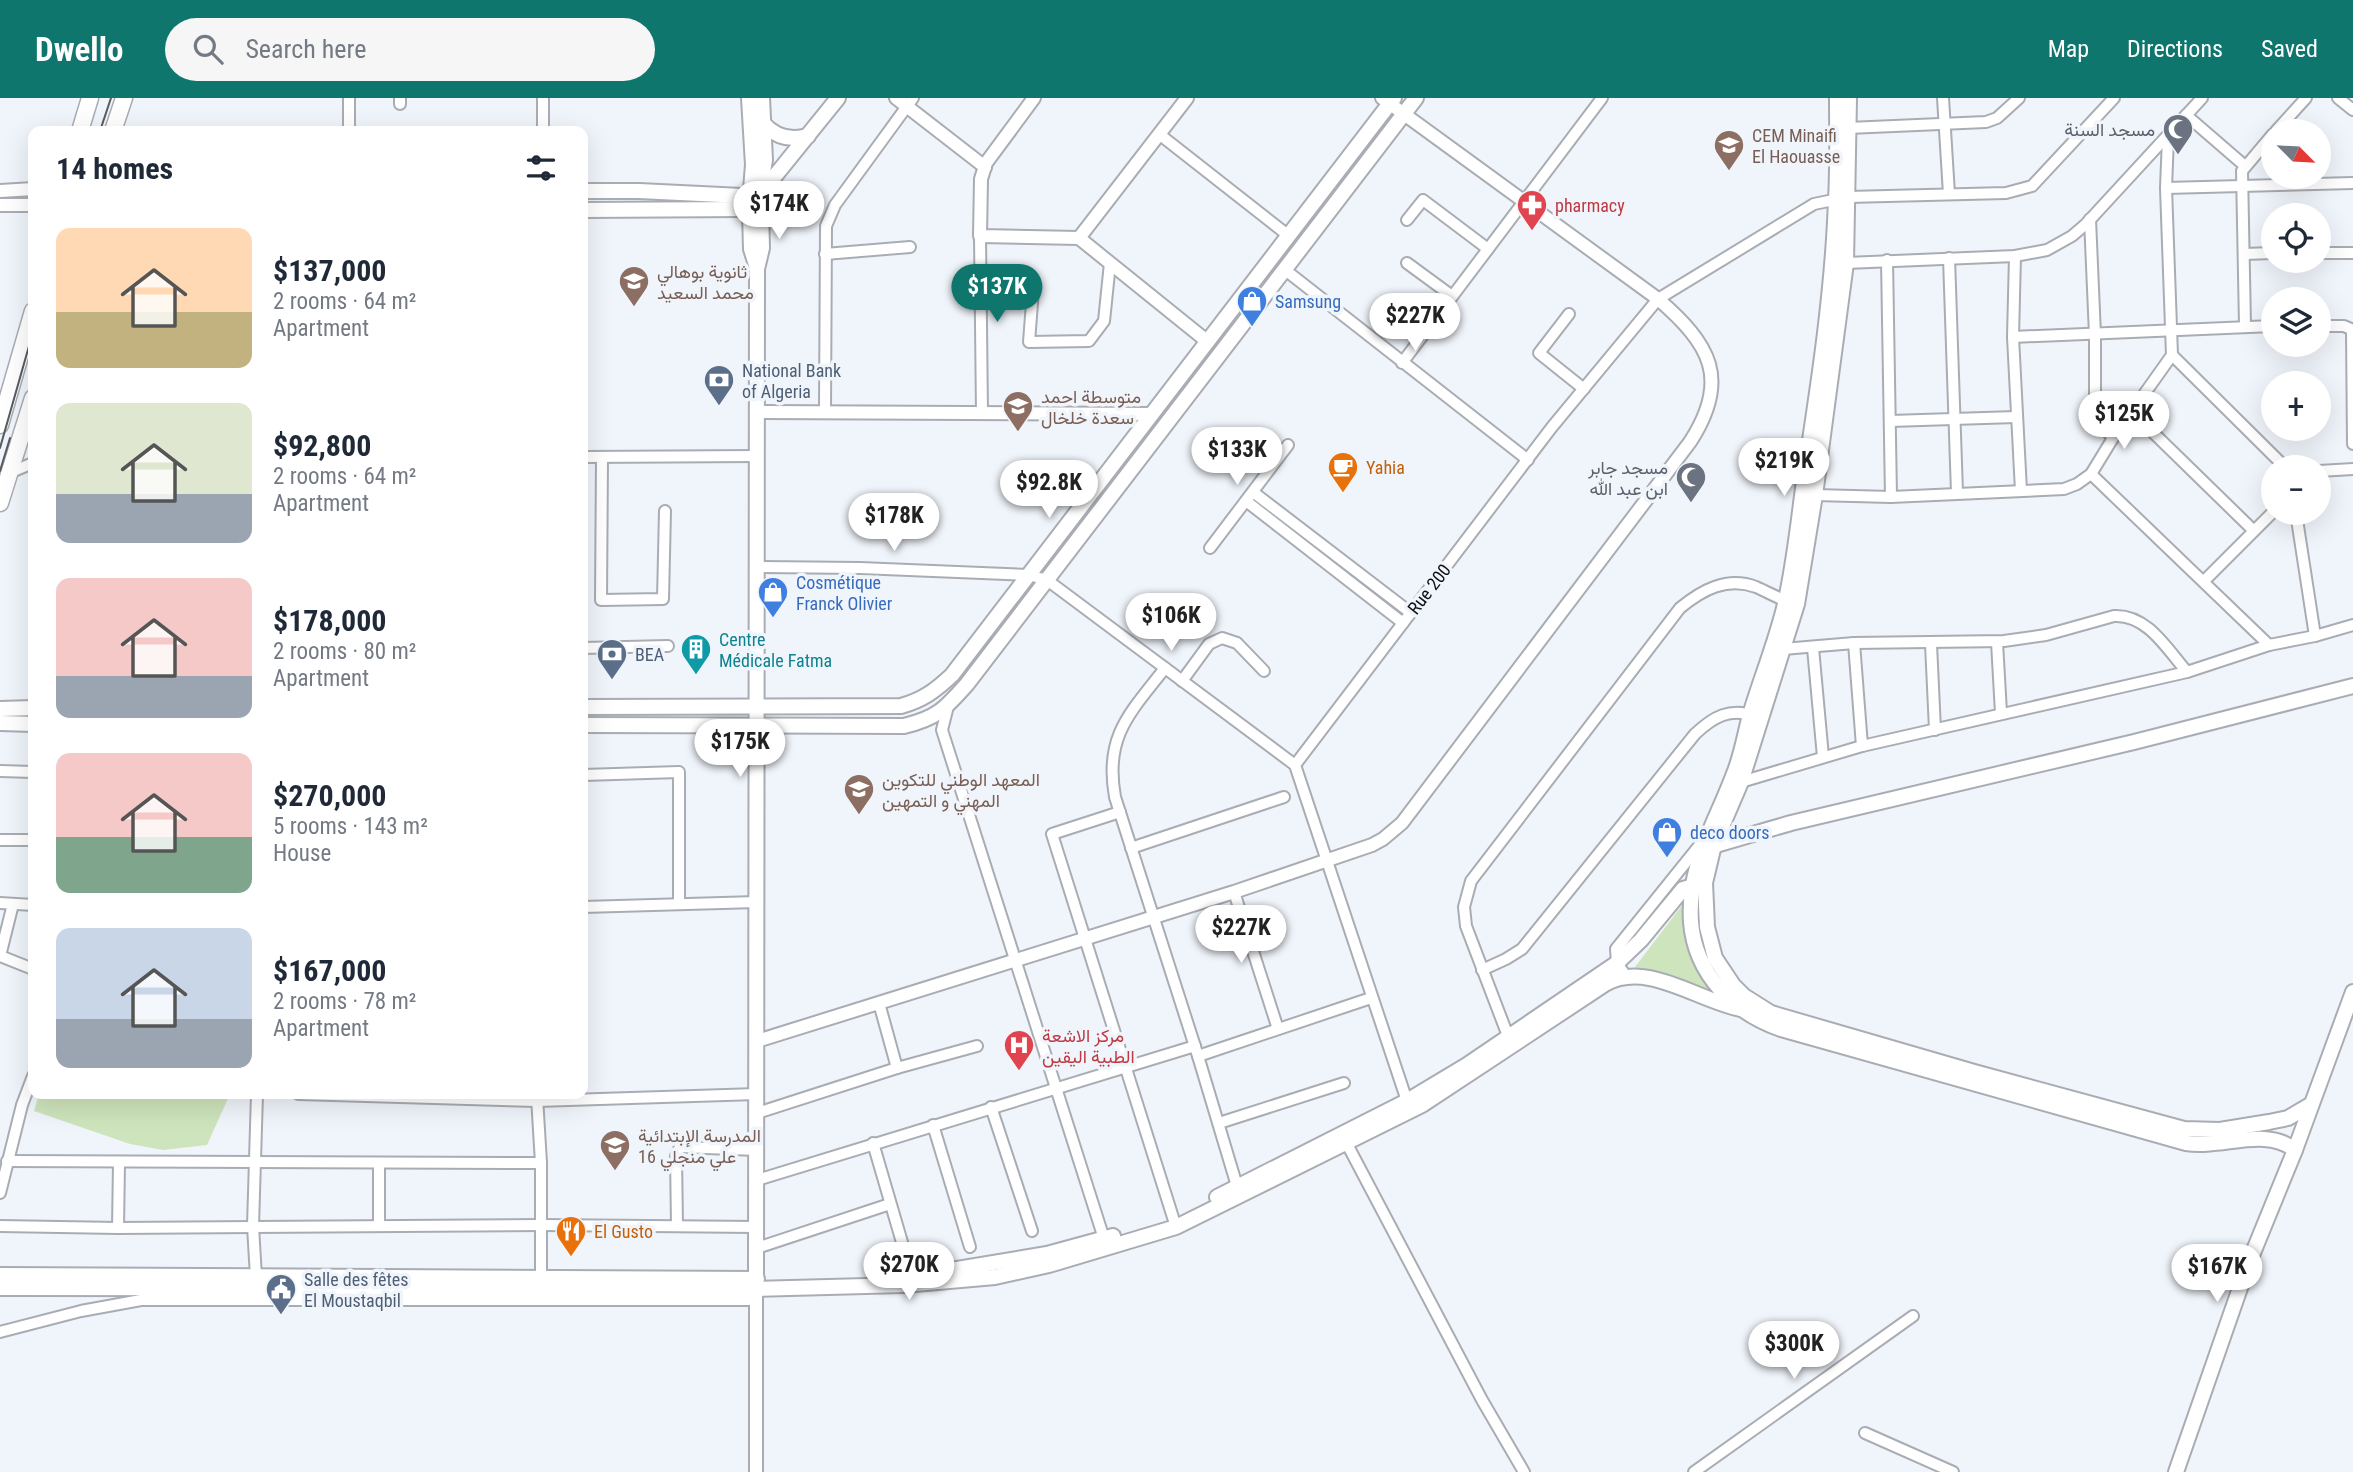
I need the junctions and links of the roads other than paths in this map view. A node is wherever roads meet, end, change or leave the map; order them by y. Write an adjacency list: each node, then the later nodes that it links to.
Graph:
1 (90, 98): 29 (main road)
2 (124, 98): 30 (main road)
3 (349, 98): 31 (street)
4 (543, 98): 32 (street)
5 (749, 98): 48 (main road)
6 (762, 98): 27 (main road)
7 (838, 98): 35 (main road)
8 (1034, 98): 39 (street)
9 (1188, 98): 34 (street)
10 (1416, 98): 24 (main road)
11 (1602, 98): 49 (street)
12 (1837, 98): 47 (main road)
13 (1849, 98): 33 (main road)
14 (1943, 98): 28 (street)
15 (2019, 98): 22 (street)
16 (2114, 98): 46 (street, Rue 200)
17 (2202, 98): 25 (street)
18 (2306, 98): 26 (street)
19 (2338, 98): 23 (street)
20 (1389, 100): 24 (street); 56 (main road)
21 (905, 101): 39 (street); 63 (street)
22 (2008, 104): 28 (street)
23 (2353, 110)
24 (1402, 115): 49 (street); 71 (main road)
25 (2186, 115): 36 (street); 38 (street)
26 (2287, 119)
27 (763, 123): 35 (main road); 48 (main road)
28 (1944, 125): 33 (street); 46 (street)
29 (82, 126)
30 (115, 126)
31 (349, 126)
32 (543, 126)
33 (1848, 128): 47 (main road)
34 (1160, 134): 56 (street); 57 (street)
35 (808, 136): 48 (main road)
36 (2168, 137): 42 (street); 53 (street)
37 (2261, 148): 38 (street)
38 (2245, 166): 41 (street)
39 (985, 167): 55 (street)
40 (2353, 183): 41 (street)
41 (2243, 185): 42 (street); 64 (street)
42 (2166, 188): 81 (street)
43 (28, 189): 44 (street)
44 (0, 191)
45 (588, 191): 48 (main road)
46 (1949, 194): 47 (street, Rue 200)
47 (1842, 198): 70 (main road); 74 (street, Rue 200); 127 (main road)
48 (753, 200): 52 (main road); 91 (main road)
49 (1524, 202): 59 (street); 74 (street)
50 (0, 205): 51 (street)
51 (28, 205)
52 (588, 210)
53 (2090, 219): 65 (street); 82 (street)
54 (1407, 220): 59 (street)
55 (980, 236): 57 (street); 92 (street)
56 (1289, 236): 84 (main road)
57 (1079, 238): 68 (street)
58 (910, 247): 63 (street)
59 (1488, 248): 73 (street)
60 (2261, 253): 64 (street)
61 (2331, 253): 62 (street)
62 (2353, 253)
63 (825, 254): 89 (street)
64 (2244, 254): 76 (street)
65 (2015, 256): 66 (street); 83 (street)
66 (1949, 258): 67 (street); 95 (street)
67 (1886, 260): 70 (street); 96 (street)
68 (1110, 263): 72 (street); 84 (street)
69 (1407, 263): 73 (street)
70 (1846, 263): 114 (main road)
71 (1284, 269): 86 (street); 125 (main road)
72 (1033, 290)
73 (1452, 296): 86 (street)
74 (1658, 299): 87 (street, Rue 200); 172 (street)
75 (1569, 314): 87 (street)
76 (2245, 326): 77 (street); 81 (street)
77 (2261, 326)
78 (2331, 326): 80 (street)
79 (28, 328): 97 (main road)
80 (2353, 330): 88 (street)
81 (2172, 331): 82 (street); 85 (street)
82 (2095, 335): 83 (street); 99 (street)
83 (2013, 337): 94 (street)
84 (1208, 342): 93 (main road)
85 (2172, 355): 90 (street); 102 (street)
86 (1402, 363): 106 (street)
87 (1584, 389): 106 (street, Rue 200)
88 (2352, 405): 100 (street)
89 (825, 411): 91 (street); 92 (street)
90 (2131, 411): 99 (street); 121 (street)
91 (758, 412): 103 (main road)
92 (982, 413): 93 (street)
93 (1153, 414): 124 (main road)
94 (2016, 417): 95 (street); 112 (street)
95 (1954, 419): 96 (street); 113 (street)
96 (1890, 421): 116 (street)
97 (0, 425)
98 (28, 431): 110 (main road)
99 (2113, 438): 111 (street)
100 (2353, 444)
101 (1289, 445): 115 (street)
102 (2273, 455)
103 (758, 456): 105 (street); 123 (main road)
104 (588, 457): 105 (street)
105 (602, 457): 118 (street)
106 (1528, 460): 128 (street, Rue 200)
107 (28, 465): 110 (street)
108 (2353, 469): 109 (street)
109 (2331, 470)
110 (9, 474): 117 (main road)
111 (2091, 474): 112 (street); 126 (street)
112 (2021, 491): 113 (street)
113 (1957, 493): 116 (street)
114 (1815, 495): 116 (street); 127 (main road)
115 (1249, 496): 122 (street); 128 (street); 129 (street)
116 (1891, 497)
117 (0, 503)
118 (665, 511)
119 (2261, 523): 121 (street)
120 (2298, 525): 131 (street)
121 (2253, 530): 126 (street)
122 (1210, 548)
123 (757, 566): 124 (street); 147 (main road)
124 (1029, 575): 125 (street); 147 (main road)
125 (1047, 580): 140 (street); 145 (main road)
126 (2204, 581): 135 (street)
127 (1792, 603): 139 (main road); 151 (main road); 187 (street)
128 (1411, 612): 129 (street, Rue 200)
129 (1403, 623): 161 (street, Rue 200)
130 (2353, 625): 131 (street)
131 (2315, 636): 135 (street)
132 (1997, 642): 134 (street); 142 (street); 150 (street)
133 (1854, 643): 134 (street); 138 (street); 159 (street)
134 (1931, 644): 158 (street)
135 (2269, 645): 142 (street)
136 (668, 646): 137 (street)
137 (588, 648)
138 (1813, 648): 139 (street); 160 (street)
139 (1783, 649): 151 (main road)
140 (1165, 668): 143 (street); 167 (street)
141 (1264, 671): 143 (street)
142 (2187, 672): 150 (street)
143 (1182, 681): 161 (street)
144 (2353, 686): 170 (main road)
145 (948, 706): 152 (main road); 157 (street)
146 (588, 707): 147 (main road)
147 (757, 707): 156 (main road)
148 (28, 708): 149 (main road)
149 (0, 709)
150 (2001, 713): 158 (street)
151 (1756, 716): 165 (main road); 170 (main road); 187 (street)
152 (920, 722): 156 (main road); 157 (street)
153 (0, 723): 154 (main road)
154 (28, 724)
155 (588, 725): 156 (main road)
156 (758, 726): 175 (main road)
157 (942, 730): 184 (street)
158 (1935, 730): 159 (street)
159 (1862, 746): 160 (street)
160 (1823, 757): 165 (street)
161 (1295, 765): 172 (street)
162 (0, 771): 163 (street)
163 (28, 772)
164 (588, 775): 178 (street)
165 (1741, 782): 170 (main road)
166 (1284, 797): 171 (street)
167 (1120, 812): 171 (street); 182 (street)
168 (0, 840): 169 (street)
169 (28, 840)
170 (1707, 844): 173 (main road); 185 (street)
171 (1131, 848): 181 (street)
172 (1325, 861): 174 (street); 190 (street)
173 (1698, 885): 185 (main road); 192 (main road); 208 (main road)
174 (1234, 892): 181 (street); 193 (street)
175 (757, 902): 178 (street); 195 (main road)
176 (0, 903): 177 (street)
177 (13, 904): 179 (street); 183 (street)
178 (679, 904): 180 (street)
179 (28, 905)
180 (588, 907)
181 (1152, 916): 182 (street); 197 (street)
182 (1084, 938): 184 (street); 198 (street)
183 (0, 956): 186 (street)
184 (1016, 960): 191 (street); 201 (street)
185 (1617, 963): 188 (street); 194 (main road)
186 (28, 967)
187 (1482, 970): 194 (street)
188 (1626, 976): 192 (main road); 214 (main road)
189 (2353, 992): 208 (main road)
190 (1371, 998): 193 (street); 207 (street)
191 (879, 1003): 195 (street); 199 (street)
192 (1741, 1009): 216 (main road)
193 (1278, 1029): 197 (street)
194 (1508, 1036): 207 (main road)
195 (757, 1041): 203 (main road)
196 (978, 1046): 199 (street)
197 (1197, 1051): 198 (street); 211 (street)
198 (1125, 1067): 201 (street); 226 (street)
199 (897, 1068): 210 (street)
200 (1344, 1083): 211 (street)
201 (1056, 1087): 209 (street); 235 (street)
202 (28, 1089): 217 (street)
203 (757, 1094): 204 (street); 210 (main road)
204 (588, 1096)
205 (257, 1099): 219 (street)
206 (537, 1099): 220 (street)
207 (1407, 1101): 223 (main road)
208 (2310, 1105): 216 (main road)
209 (991, 1107): 212 (street); 234 (street)
210 (757, 1113): 215 (main road)
211 (1219, 1123): 223 (street)
212 (933, 1125): 213 (street); 236 (street)
213 (873, 1143): 222 (street); 225 (street)
214 (1347, 1144): 226 (main road); 248 (street)
215 (757, 1150): 222 (main road); 231 (street)
216 (2295, 1150): 251 (main road)
217 (7, 1161): 218 (street); 224 (street)
218 (119, 1163): 219 (street); 233 (street)
219 (256, 1163): 221 (street); 230 (street)
220 (541, 1163): 221 (street); 228 (street)
221 (379, 1164): 227 (street)
222 (757, 1180): 232 (main road)
223 (1237, 1186): 226 (main road)
224 (0, 1193)
225 (890, 1204): 237 (street); 238 (street)
226 (1175, 1223): 235 (main road)
227 (379, 1225): 228 (street); 230 (street)
228 (542, 1225): 231 (street); 242 (street)
229 (0, 1226): 233 (street)
230 (253, 1226): 233 (street); 240 (street)
231 (677, 1226): 232 (street)
232 (757, 1227): 237 (main road)
233 (118, 1228)
234 (1032, 1231)
235 (1105, 1243): 243 (main road)
236 (970, 1247)
237 (757, 1248): 243 (main road)
238 (906, 1256)
239 (0, 1275): 240 (main road)
240 (256, 1277): 242 (main road)
241 (0, 1288): 242 (main road)
242 (541, 1289): 243 (main road); 245 (street)
243 (756, 1289): 247 (street)
244 (1913, 1316): 249 (street)
245 (0, 1332)
246 (1865, 1433): 250 (street)
247 (756, 1472)
248 (1524, 1472)
249 (1694, 1472)
250 (1953, 1472)
251 (2176, 1472)

